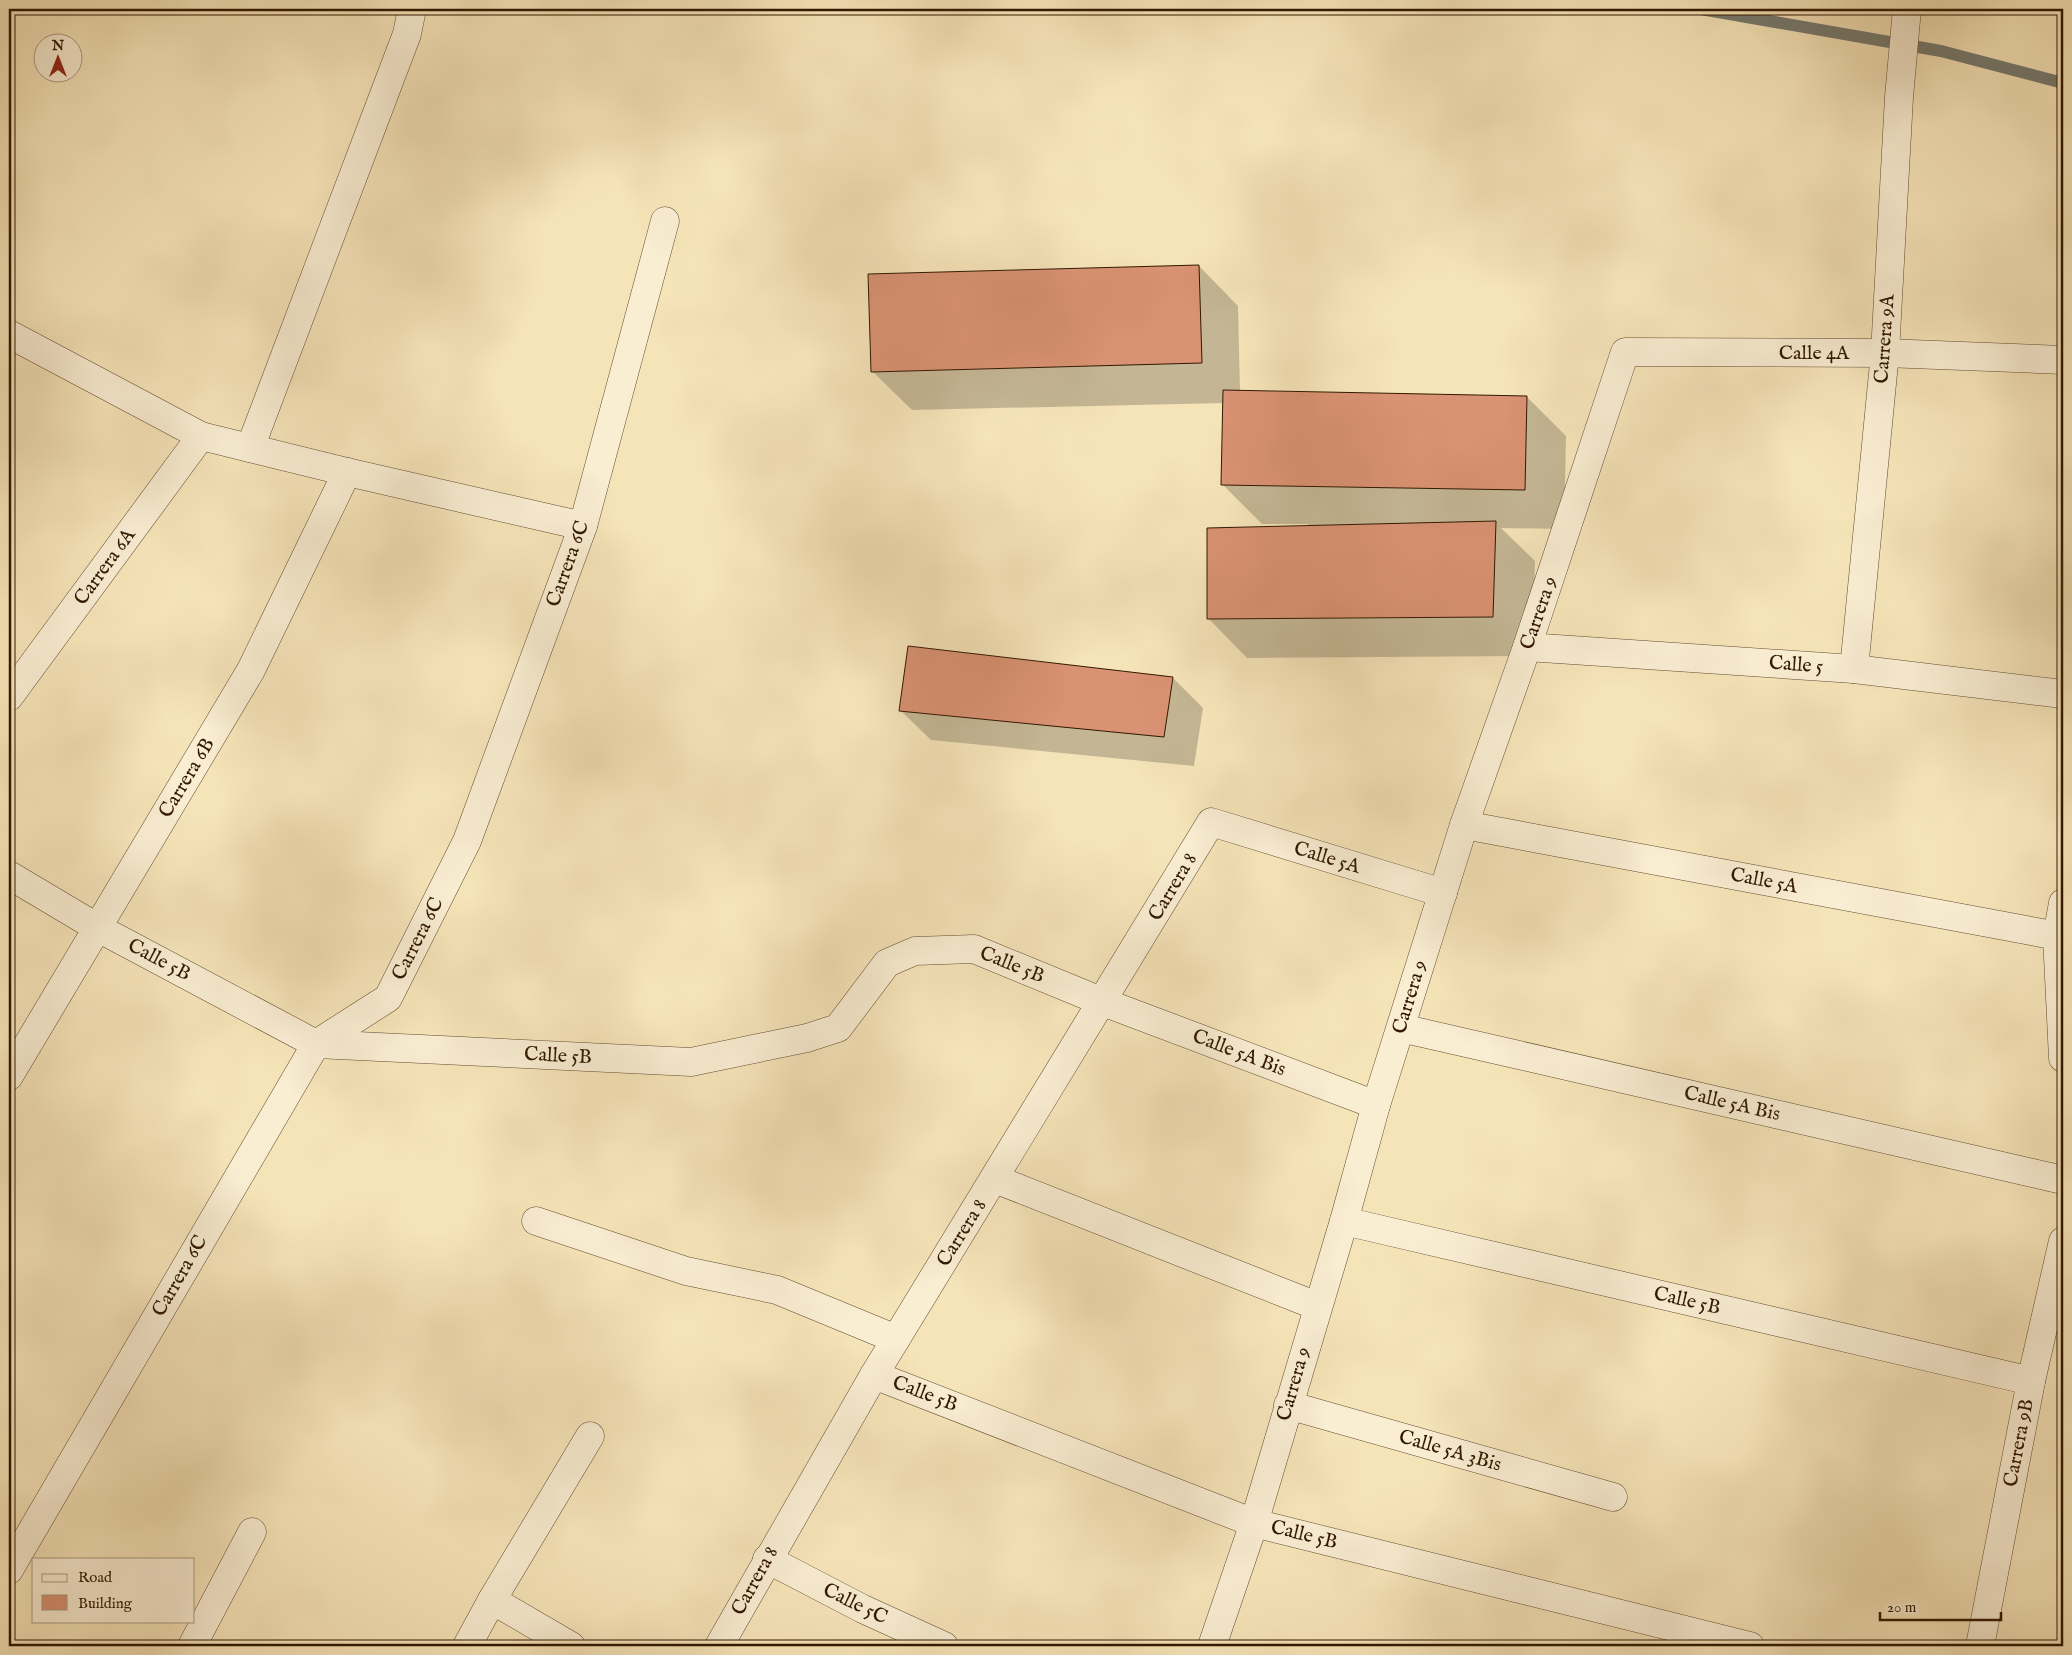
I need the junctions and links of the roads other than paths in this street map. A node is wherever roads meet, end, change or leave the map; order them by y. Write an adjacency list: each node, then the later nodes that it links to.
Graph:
1 (412, 9): 9 (street)
2 (1907, 9): 6 (street, Carrera 9A)
3 (665, 222): 11 (street, Carrera 6C)
4 (9, 334): 8 (street)
5 (1625, 352): 6 (street, Calle 4A); 12 (street, Carrera 9)
6 (1885, 353): 7 (street, Calle 4A); 13 (street, Carrera 9A)
7 (2063, 360)
8 (201, 436): 9 (street); 15 (street, Carrera 6A)
9 (250, 448): 10 (street)
10 (347, 472): 11 (street); 21 (street, Carrera 6B)
11 (583, 526): 25 (street, Carrera 6C)
12 (1527, 647): 13 (street, Calle 5); 17 (street, Carrera 9)
13 (1854, 669): 14 (street, Calle 5)
14 (2063, 694)
15 (9, 697)
16 (1211, 822): 19 (street, Calle 5A); 23 (street, Carrera 8)
17 (1464, 825): 19 (street, Carrera 9); 22 (street, Calle 5A)
18 (9, 875): 21 (street, Calle 5B)
19 (1443, 893): 24 (street, Carrera 9)
20 (2063, 903): 22 (street)
21 (98, 928): 25 (street, Calle 5B); 27 (street, Carrera 6B)
22 (2060, 937): 26 (street)
23 (1103, 1002): 25 (street, Calle 5B); 28 (street, Calle 5A Bis); 29 (street, Carrera 8)
24 (1401, 1028): 28 (street, Carrera 9); 30 (street, Calle 5A Bis)
25 (316, 1044): 44 (street, Carrera 6C)
26 (2063, 1058)
27 (9, 1076)
28 (1376, 1105): 31 (street, Carrera 9)
29 (995, 1179): 34 (street); 35 (street, Carrera 8)
30 (2063, 1180)
31 (1344, 1220): 34 (street, Carrera 9); 37 (street, Calle 5B)
32 (536, 1221): 35 (street)
33 (2063, 1241): 37 (street, Carrera 9B)
34 (1317, 1306): 38 (street, Carrera 9)
35 (896, 1339): 36 (street, Carrera 8)
36 (874, 1375): 41 (street, Calle 5B); 43 (street, Carrera 8)
37 (2031, 1381): 53 (street, Carrera 9B)
38 (1288, 1405): 40 (street, Calle 5A 3Bis); 41 (street, Carrera 9)
39 (590, 1436): 45 (street)
40 (1613, 1497)
41 (1254, 1523): 51 (street, Carrera 9); 52 (street, Calle 5B)
42 (252, 1532): 46 (street)
43 (767, 1559): 49 (street, Carrera 8); 50 (street, Calle 5C)
44 (9, 1570)
45 (492, 1600): 47 (street); 48 (street)
46 (192, 1646)
47 (467, 1646)
48 (571, 1646)
49 (719, 1646)
50 (944, 1646)
51 (1212, 1646)
52 (1750, 1646)
53 (1980, 1646)

